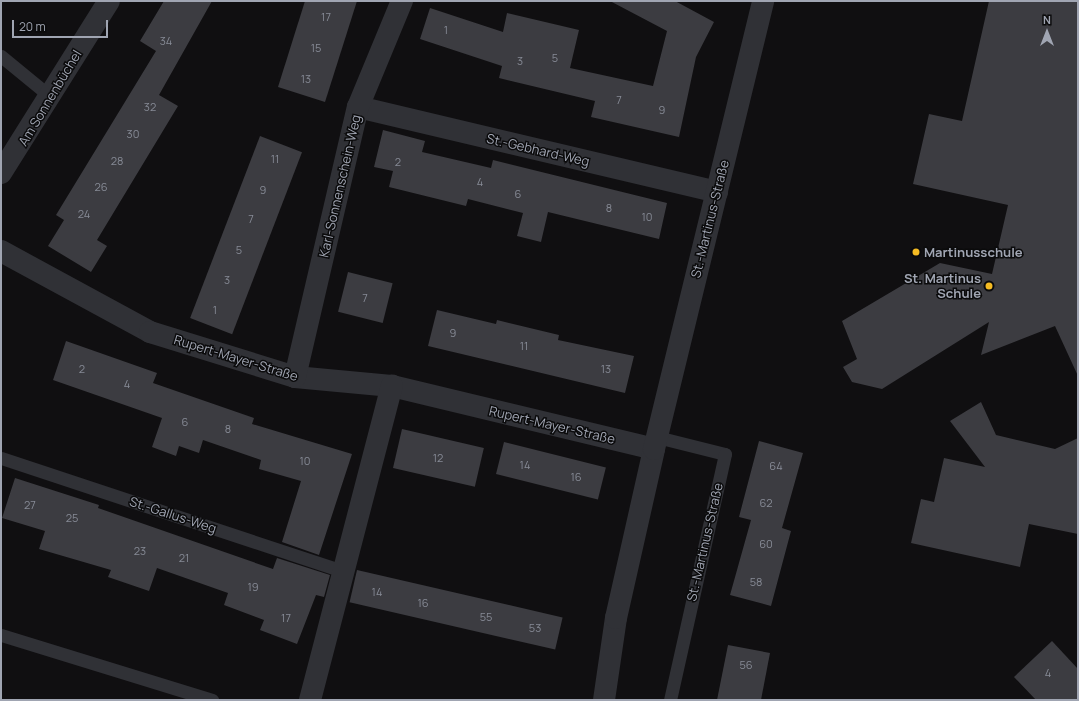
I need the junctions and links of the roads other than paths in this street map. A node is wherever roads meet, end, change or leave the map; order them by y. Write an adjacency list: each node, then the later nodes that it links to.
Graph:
1 (109, 1): 5 (street, Am Sonnenbüchel)
2 (402, 1): 6 (street, Karl-Sonnenschein-Weg)
3 (764, 1): 8 (street, St.-Martinus-Straße)
4 (1, 56): 5 (lane)
5 (51, 97): 7 (street, Am Sonnenbüchel)
6 (358, 108): 8 (street, St.-Gebhard-Weg); 10 (street, Karl-Sonnenschein-Weg)
7 (1, 173)
8 (717, 192): 12 (street, St.-Martinus-Straße)
9 (1, 251): 10 (street, Rupert-Mayer-Straße)
10 (295, 377): 11 (street, Rupert-Mayer-Straße)
11 (392, 386): 12 (street, Rupert-Mayer-Straße); 14 (street)
12 (655, 443): 18 (street, St.-Martinus-Straße); 19 (lane, St.-Martinus-Straße)
13 (1, 458): 14 (lane, St.-Gallus-Weg)
14 (346, 572): 17 (street)
15 (1, 635): 16 (lane)
16 (212, 700)
17 (310, 700)
18 (604, 700)
19 (670, 700)

